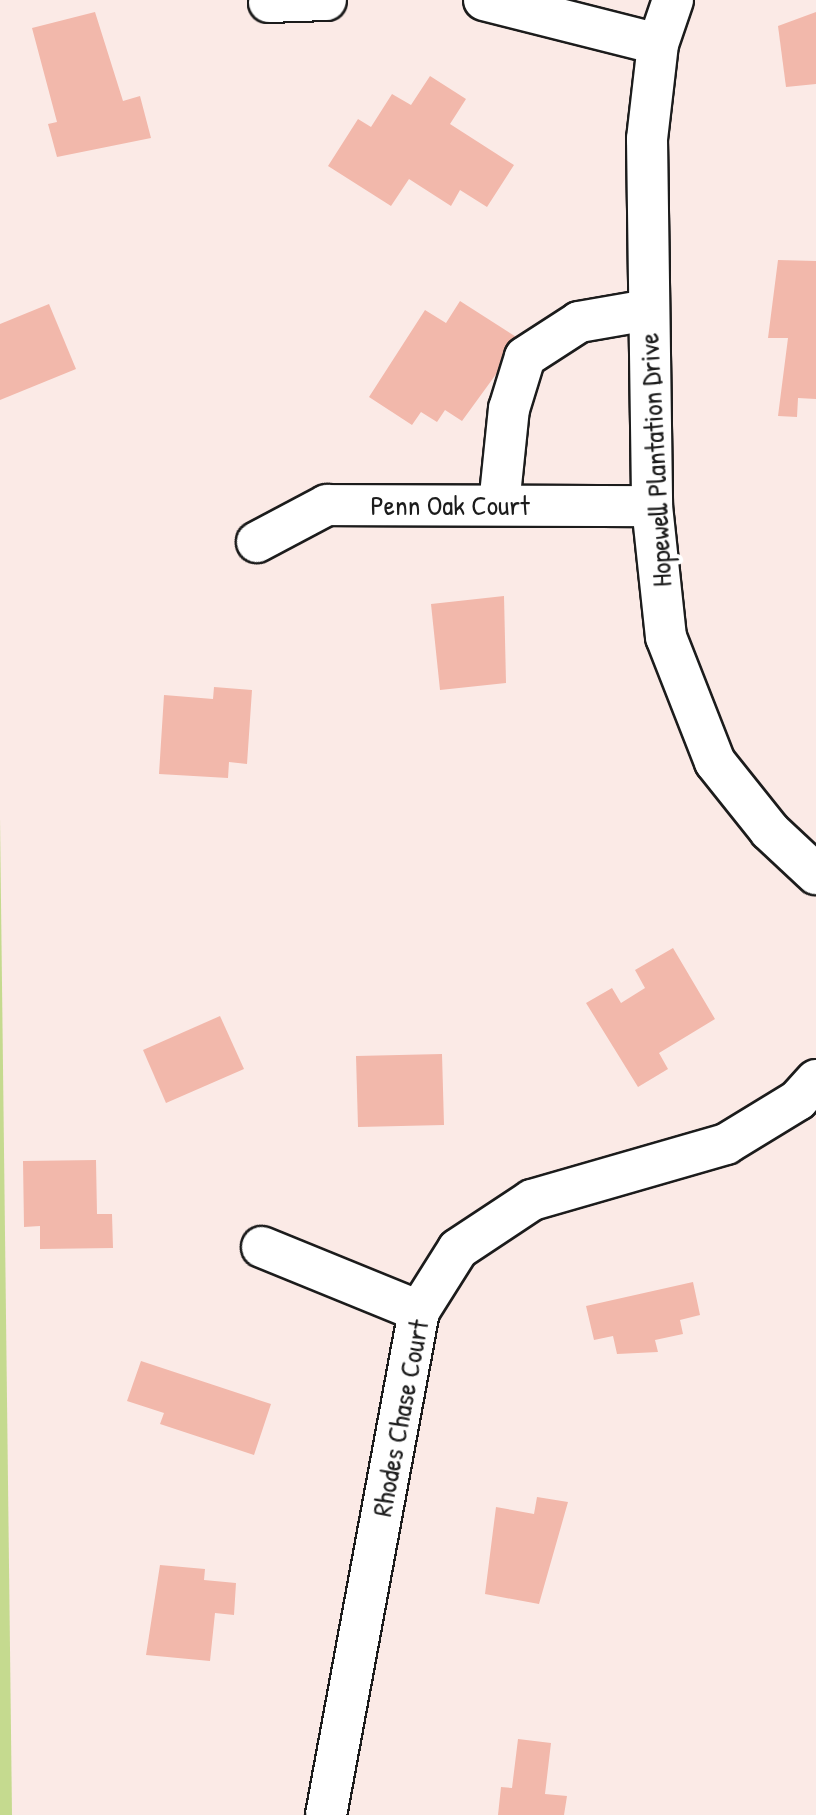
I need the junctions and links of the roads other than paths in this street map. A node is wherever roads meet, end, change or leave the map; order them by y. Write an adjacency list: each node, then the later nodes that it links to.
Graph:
1 (326, 0): 4 (street)
2 (484, 0): 5 (street)
3 (673, 0): 5 (street, Hopewell Plantation Drive)
4 (268, 2)
5 (658, 44): 6 (street, Hopewell Plantation Drive)
6 (648, 310): 7 (street); 8 (street, Hopewell Plantation Drive)
7 (499, 505): 8 (street, Penn Oak Court); 9 (street, Penn Oak Court)
8 (652, 506): 10 (street, Hopewell Plantation Drive)
9 (257, 542)
10 (816, 874)
11 (816, 1080): 13 (street, Rhodes Chase Court)
12 (262, 1247): 13 (street)
13 (419, 1310): 14 (street, Rhodes Chase Court)
14 (326, 1815)

